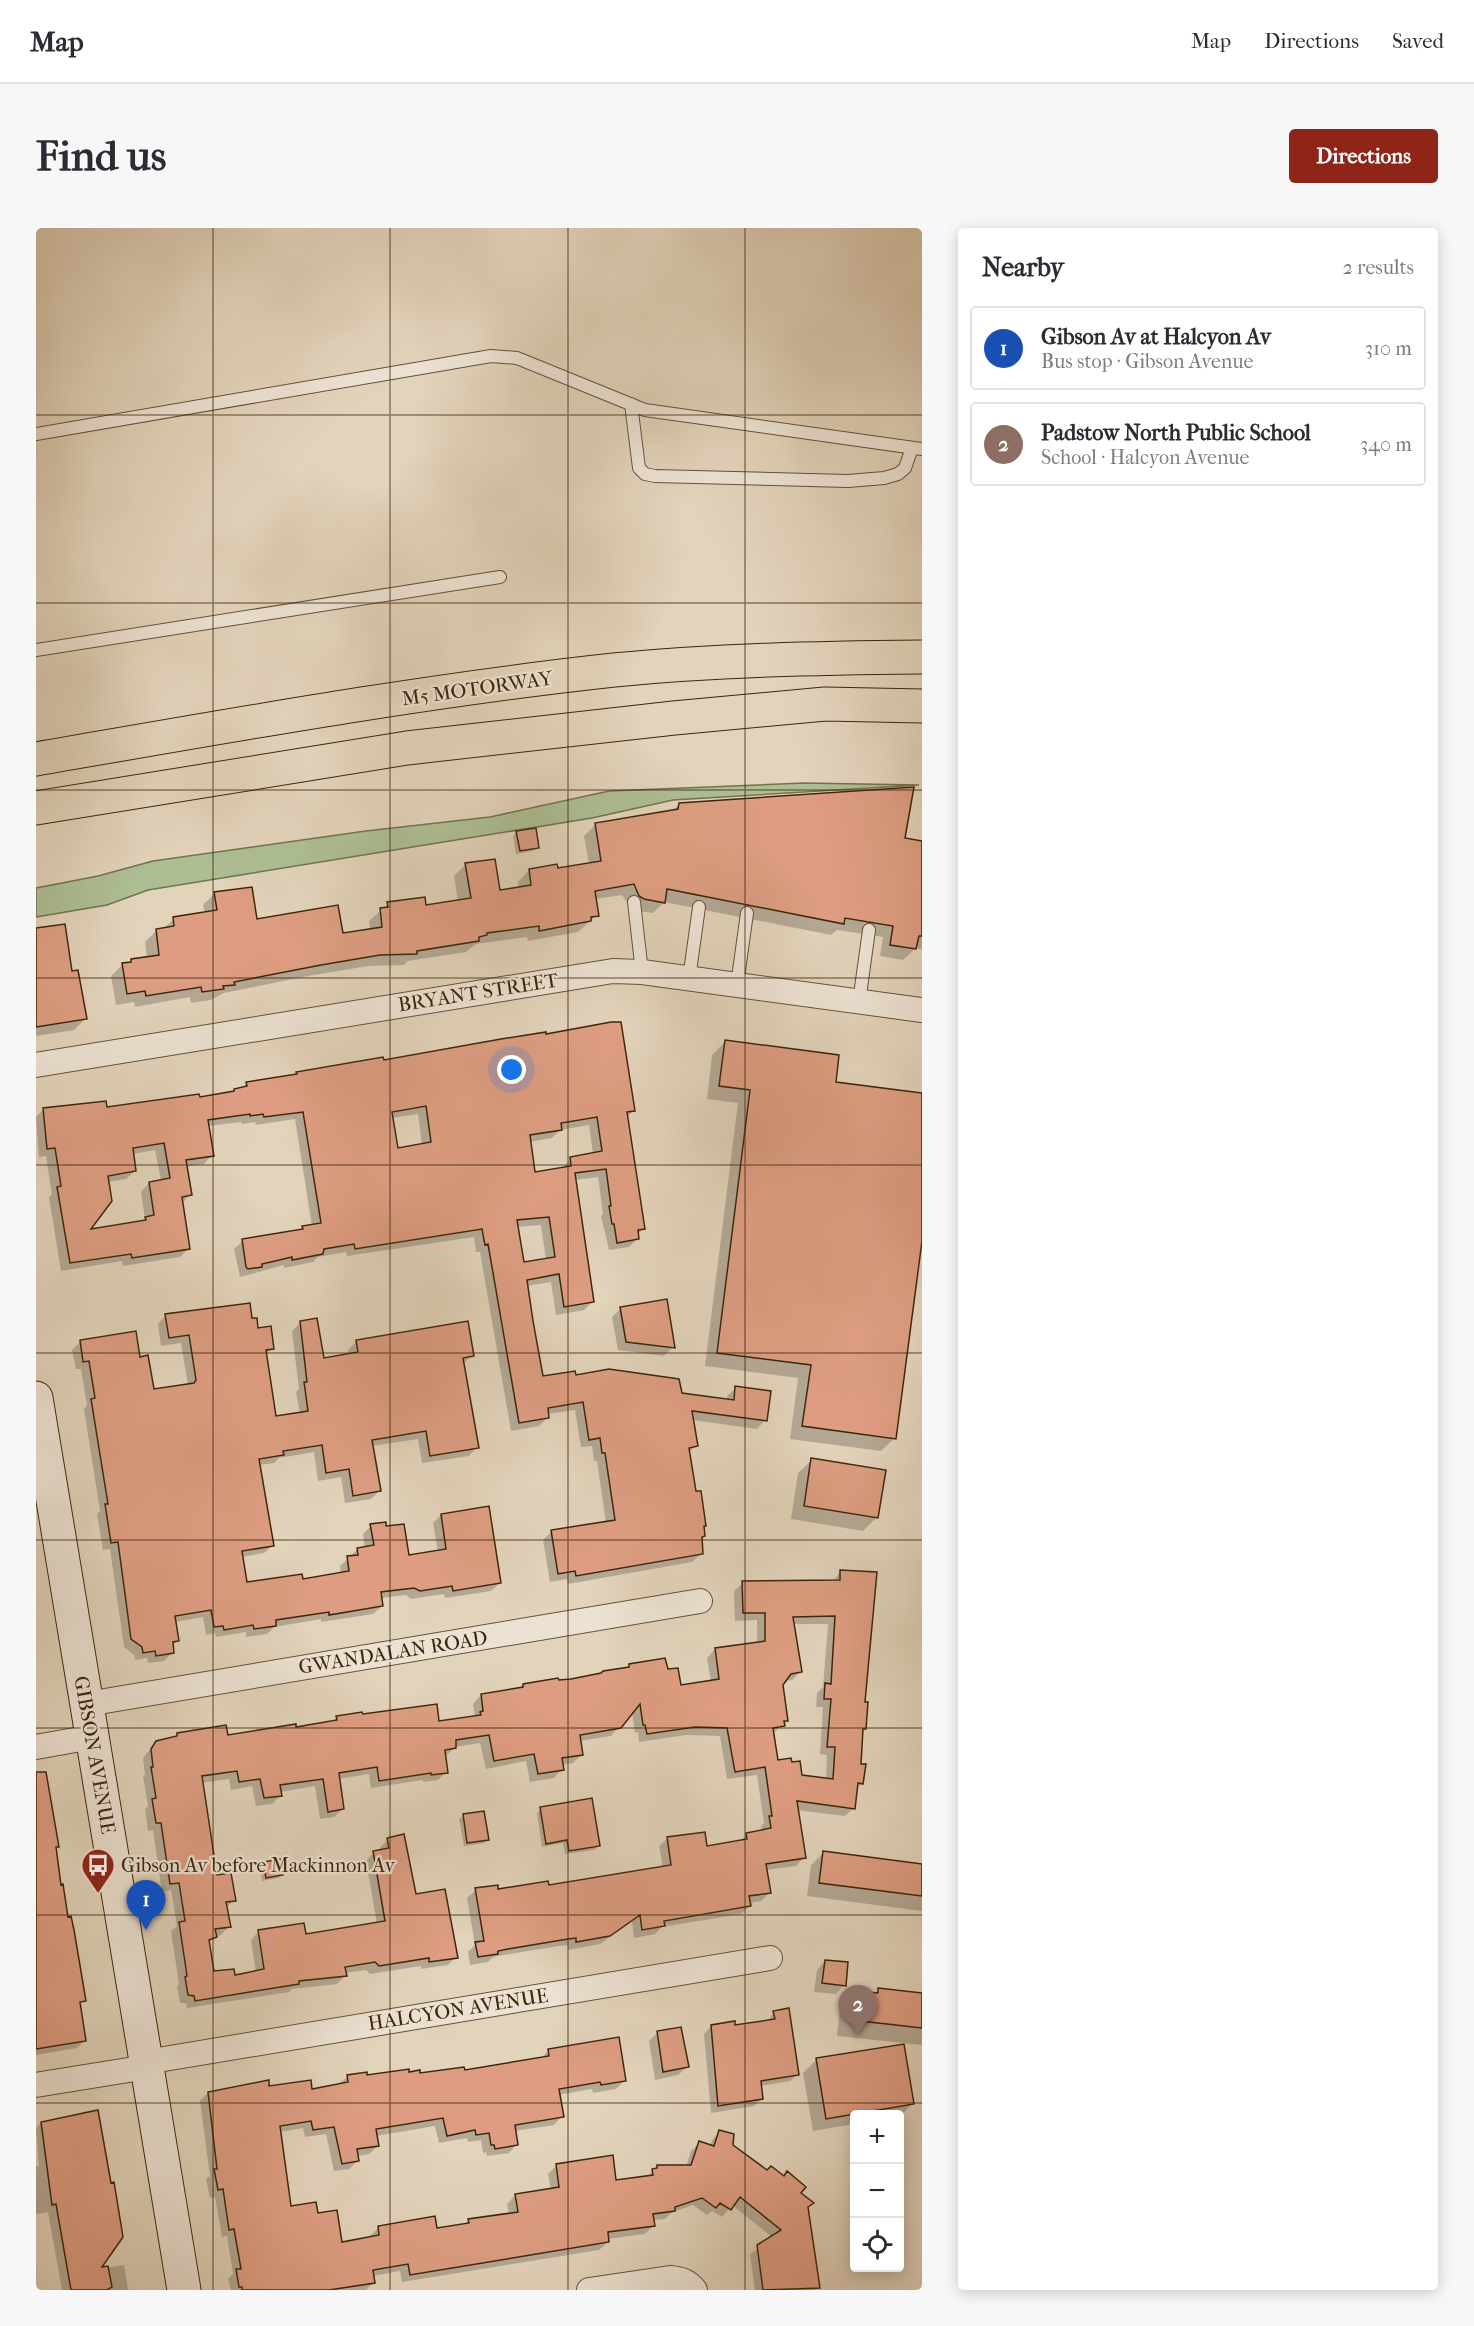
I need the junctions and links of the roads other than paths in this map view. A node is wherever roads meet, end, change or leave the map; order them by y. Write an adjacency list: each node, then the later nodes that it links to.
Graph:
1 (631, 404): 2 (lane); 3 (lane); 3 (lane)
2 (36, 434)
3 (917, 449)
4 (500, 577): 6 (lane)
5 (922, 640): 8 (highway)
6 (36, 650)
7 (922, 657): 8 (highway, M5 MOTORWAY)
8 (793, 658): 12 (highway, M5 MOTORWAY)
9 (922, 706): 10 (highway)
10 (674, 718): 11 (highway); 13 (highway)
11 (922, 727)
12 (36, 759)
13 (36, 808)
14 (634, 903): 18 (lane)
15 (699, 907): 19 (lane)
16 (747, 913): 20 (lane)
17 (869, 930): 21 (lane)
18 (642, 972): 19 (street, BRYANT STREET); 23 (street, BRYANT STREET)
19 (689, 979): 20 (street, BRYANT STREET)
20 (737, 985): 21 (street, BRYANT STREET)
21 (859, 1002): 22 (street, BRYANT STREET)
22 (922, 1010)
23 (36, 1065)
24 (36, 1398): 25 (main road, GIBSON AVENUE)
25 (41, 1461): 27 (main road, GIBSON AVENUE)
26 (700, 1601): 27 (street, GWANDALAN ROAD)
27 (87, 1704): 28 (main road, GIBSON AVENUE)
28 (93, 1737): 29 (street); 31 (main road, GIBSON AVENUE)
29 (36, 1747)
30 (770, 1958): 31 (street, HALCYON AVENUE)
31 (147, 2064): 32 (street, HALCYON AVENUE); 33 (main road, GIBSON AVENUE)
32 (36, 2085)
33 (184, 2290)
34 (589, 2290): 35 (street)
35 (695, 2290)

